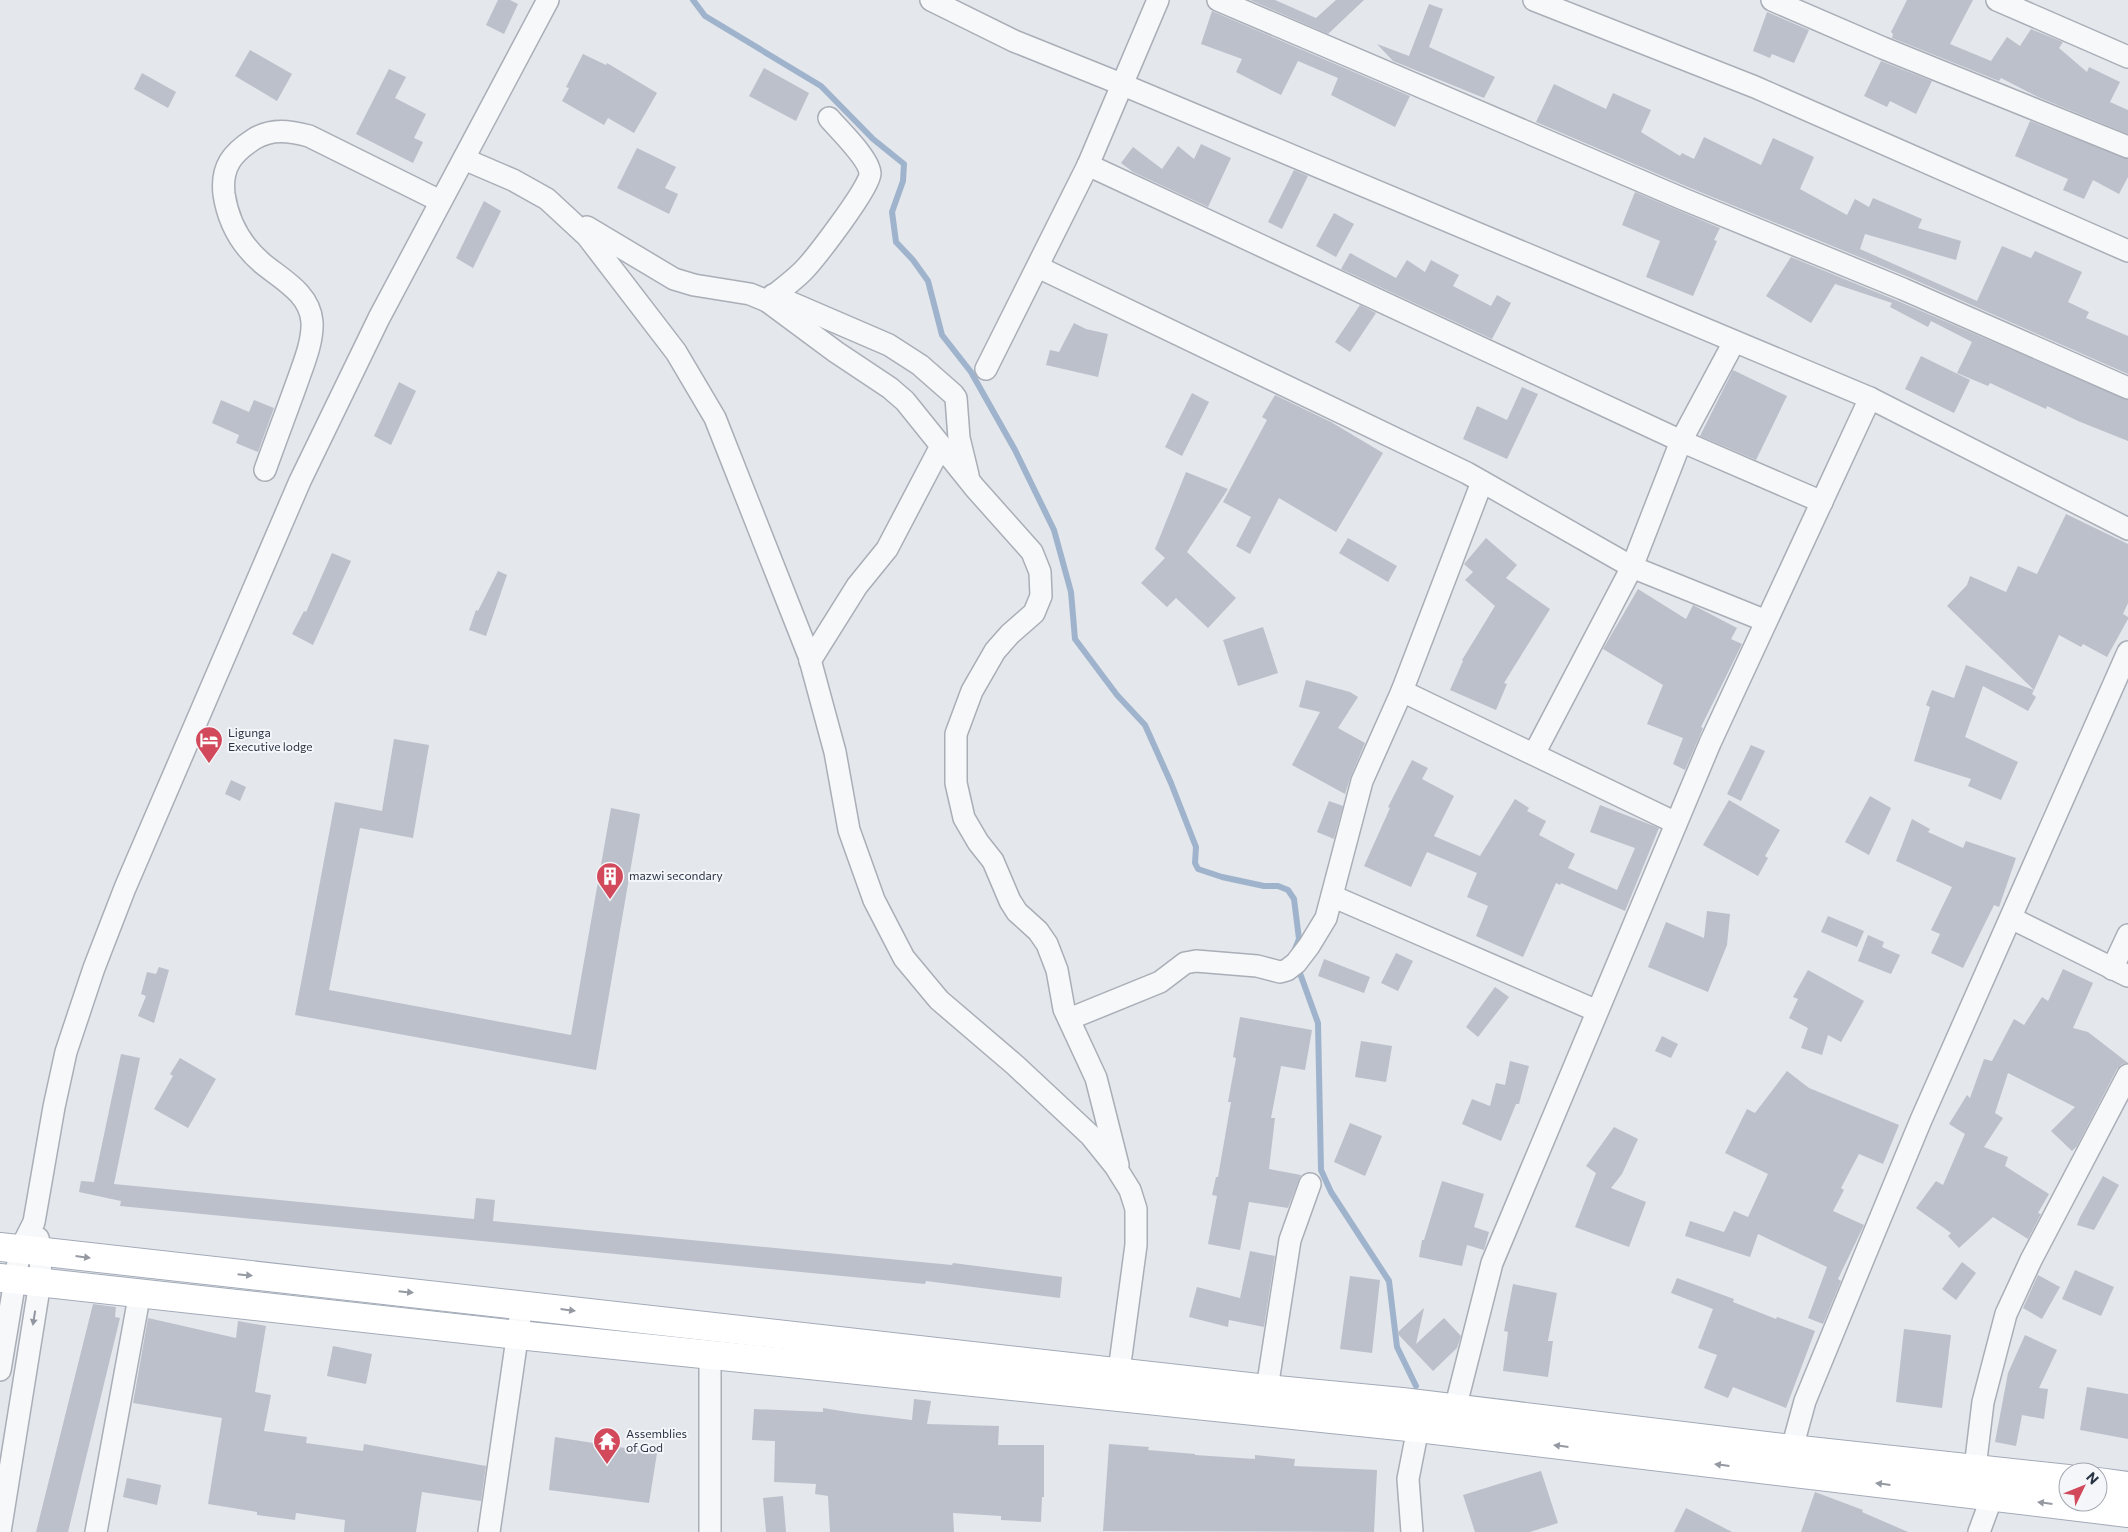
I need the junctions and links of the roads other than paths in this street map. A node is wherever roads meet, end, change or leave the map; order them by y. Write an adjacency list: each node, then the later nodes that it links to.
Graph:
1 (548, 0): 12 (street)
2 (931, 0): 9 (street)
3 (1158, 0): 9 (street)
4 (1218, 0): 21 (street)
5 (1534, 0): 16 (street)
6 (1772, 0): 11 (street)
7 (1996, 0): 8 (street)
8 (2128, 57)
9 (1122, 84): 13 (street); 19 (street)
10 (829, 118): 18 (street)
11 (2128, 146)
12 (464, 160): 14 (street); 15 (street)
13 (1088, 165): 17 (street); 23 (street)
14 (440, 201): 25 (street); 46 (street)
15 (565, 214): 18 (street); 33 (street)
16 (2128, 251)
17 (1038, 267): 20 (street); 27 (street)
18 (770, 298): 24 (street); 26 (street)
19 (1734, 342): 22 (street); 23 (street)
20 (986, 369)
21 (2128, 388)
22 (1870, 398): 28 (street); 29 (street)
23 (1680, 441): 28 (street); 30 (street)
24 (942, 446): 26 (street); 33 (street)
25 (265, 470)
26 (969, 480): 42 (street)
27 (1482, 482): 30 (street); 34 (street)
28 (1822, 502): 31 (street)
29 (2128, 529)
30 (1632, 567): 31 (street); 35 (street)
31 (1766, 621): 36 (street)
32 (2128, 652): 38 (street)
33 (810, 660): 44 (street)
34 (1402, 690): 35 (street); 37 (street)
35 (1534, 754): 36 (street)
36 (1676, 823): 41 (street)
37 (1332, 896): 41 (street); 42 (street)
38 (2012, 918): 40 (street); 57 (street)
39 (2128, 935): 40 (street)
40 (2120, 973)
41 (1597, 1011): 55 (street)
42 (1069, 1020): 44 (street)
43 (2128, 1075): 58 (street)
44 (1120, 1174): 53 (street)
45 (1310, 1184): 54 (street)
46 (20, 1250): 47 (street); 49 (main road, one-way to 49)
47 (18, 1280): 48 (main road); 52 (street); 64 (street, one-way to 64)
48 (140, 1292): 50 (main road); 65 (street)
49 (522, 1304): 50 (street); 53 (main road, one-way to 53)
50 (518, 1335): 51 (main road); 66 (street)
51 (710, 1355): 56 (main road); 67 (street)
52 (0, 1370)
53 (1119, 1371): 54 (main road)
54 (1267, 1389): 55 (main road)
55 (1455, 1409): 57 (main road)
56 (1418, 1428): 57 (main road, one-way to 56); 68 (street)
57 (1788, 1461): 58 (main road); 62 (main road, one-way to 57)
58 (1975, 1468): 59 (main road)
59 (2058, 1478)
60 (2108, 1483): 61 (main road)
61 (2128, 1486)
62 (1992, 1497): 63 (main road, one-way to 62); 69 (street)
63 (2128, 1513)
64 (0, 1532)
65 (96, 1532)
66 (489, 1532)
67 (710, 1532)
68 (1412, 1532)
69 (1979, 1532)

